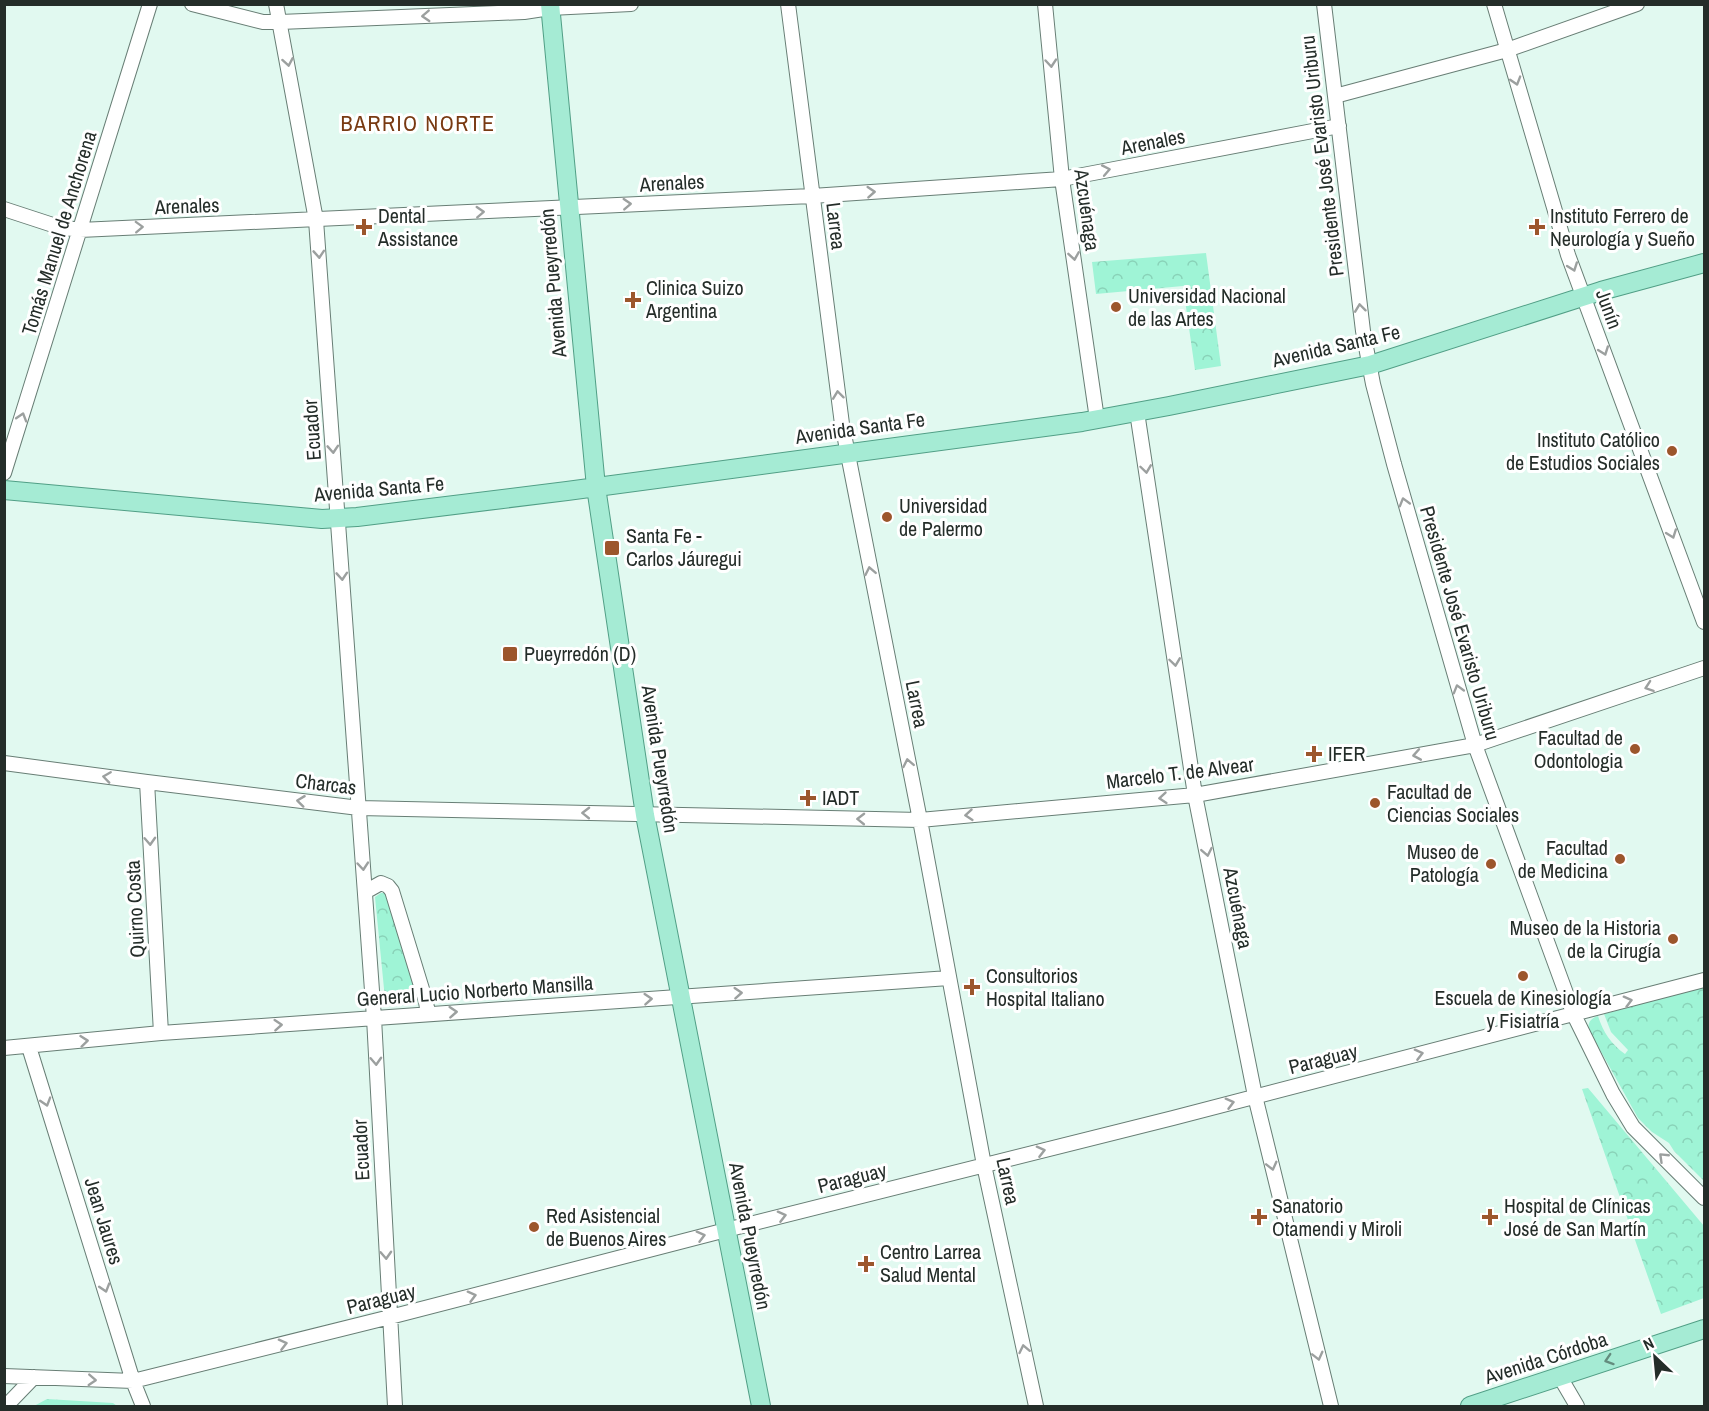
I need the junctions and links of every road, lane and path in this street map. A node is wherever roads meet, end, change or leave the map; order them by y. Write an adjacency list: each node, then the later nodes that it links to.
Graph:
1 (150, 4): 20 (street, Tomás Manuel de Anchorena)
2 (192, 4): 11 (street)
3 (276, 4): 11 (street, Ecuador)
4 (631, 4): 10 (street)
5 (788, 4): 16 (street, Larrea)
6 (1045, 4): 15 (street, Azcuénaga, one-way to 15)
7 (1324, 4): 13 (street, Presidente José Evaristo Uriburu)
8 (1494, 4): 12 (street, Junín)
9 (1637, 4): 12 (street)
10 (550, 6): 11 (street, one-way to 11); 17 (main road, Avenida Pueyrredón)
11 (280, 22): 19 (street, Ecuador, one-way to 19)
12 (1507, 50): 13 (street); 22 (street, Junín, one-way to 22)
13 (1335, 96): 14 (street, Presidente José Evaristo Uriburu)
14 (1339, 126): 15 (street, Arenales, one-way to 14); 23 (street, Presidente José Evaristo Uriburu, one-way to 14)
15 (1062, 179): 16 (street, Arenales, one-way to 15); 25 (street, Azcuénaga, one-way to 25)
16 (812, 196): 17 (street, Arenales, one-way to 16); 26 (street, Larrea, one-way to 16)
17 (569, 207): 19 (street, Arenales, one-way to 17); 28 (main road, Avenida Pueyrredón)
18 (4, 208): 20 (street, Arenales)
19 (316, 220): 20 (street, Arenales, one-way to 19); 30 (street, Ecuador, one-way to 30)
20 (80, 230): 27 (street, Tomás Manuel de Anchorena, one-way to 20)
21 (1704, 263): 22 (main road, Avenida Santa Fe)
22 (1584, 296): 23 (main road, Avenida Santa Fe); 31 (street, Junín, one-way to 31)
23 (1370, 365): 24 (main road, Avenida Santa Fe); 33 (street, Presidente José Evaristo Uriburu, one-way to 23)
24 (1137, 412): 25 (main road, Avenida Santa Fe); 36 (street, Azcuénaga, one-way to 36)
25 (1097, 419): 26 (main road, Avenida Santa Fe)
26 (847, 452): 28 (main road, Avenida Santa Fe); 39 (street, Larrea, one-way to 26)
27 (4, 473)
28 (596, 487): 30 (main road, Avenida Santa Fe); 38 (main road, Avenida Pueyrredón)
29 (4, 490): 30 (main road, Avenida Santa Fe)
30 (338, 518): 37 (street, Ecuador, one-way to 37)
31 (1704, 622)
32 (1704, 668): 33 (street, Marcelo T. de Alvear, one-way to 33)
33 (1475, 745): 36 (street, Marcelo T. de Alvear, one-way to 36); 45 (street, Presidente José Evaristo Uriburu)
34 (4, 763): 35 (street, Charcas, one-way to 34)
35 (147, 782): 37 (street, Charcas, one-way to 35); 47 (street, Quirno Costa, one-way to 47)
36 (1195, 795): 39 (street, Marcelo T. de Alvear, one-way to 39); 50 (street, Azcuénaga, one-way to 50)
37 (359, 808): 38 (street, Charcas, one-way to 37); 40 (street, Ecuador, one-way to 40)
38 (645, 815): 39 (street, Marcelo T. de Alvear, one-way to 38); 43 (main road, Avenida Pueyrredón)
39 (920, 820): 41 (street, Larrea)
40 (365, 892): 44 (street); 46 (street, Ecuador)
41 (949, 978): 43 (street, General Lucio Norberto Mansilla, one-way to 41); 51 (street, Larrea)
42 (1704, 980): 45 (street, Paraguay, one-way to 42)
43 (680, 997): 44 (street, General Lucio Norberto Mansilla, one-way to 43); 53 (main road, Avenida Pueyrredón)
44 (428, 1014): 46 (street, General Lucio Norberto Mansilla)
45 (1574, 1015): 50 (street, Paraguay, one-way to 45); 52 (street, Presidente José Evaristo Uriburu, one-way to 45)
46 (374, 1018): 47 (street, General Lucio Norberto Mansilla, one-way to 46); 54 (street, Ecuador, one-way to 54)
47 (161, 1033): 48 (street, General Lucio Norberto Mansilla, one-way to 47)
48 (29, 1047): 49 (street, General Lucio Norberto Mansilla); 59 (street, Jean Jaures, one-way to 59)
49 (4, 1048)
50 (1255, 1096): 51 (street, Paraguay, one-way to 50); 65 (street, Azcuénaga, one-way to 65)
51 (984, 1165): 53 (street, Paraguay, one-way to 51); 64 (street, Larrea, one-way to 51)
52 (1704, 1198)
53 (726, 1230): 54 (street, Paraguay, one-way to 53); 63 (main road, Avenida Pueyrredón)
54 (390, 1317): 59 (street, Paraguay, one-way to 54); 62 (street, Ecuador)
55 (1704, 1329): 58 (main road, Avenida Córdoba, one-way to 58)
56 (4, 1376): 57 (street, Paraguay)
57 (34, 1377): 59 (street, Paraguay, one-way to 59); 60 (street)
58 (1560, 1377): 66 (main road, Avenida Córdoba); 67 (street)
59 (133, 1381): 61 (street, Jean Jaures)
60 (6, 1407)
61 (143, 1407)
62 (395, 1407)
63 (761, 1407)
64 (1036, 1407)
65 (1331, 1407)
66 (1470, 1407)
67 (1577, 1407)

